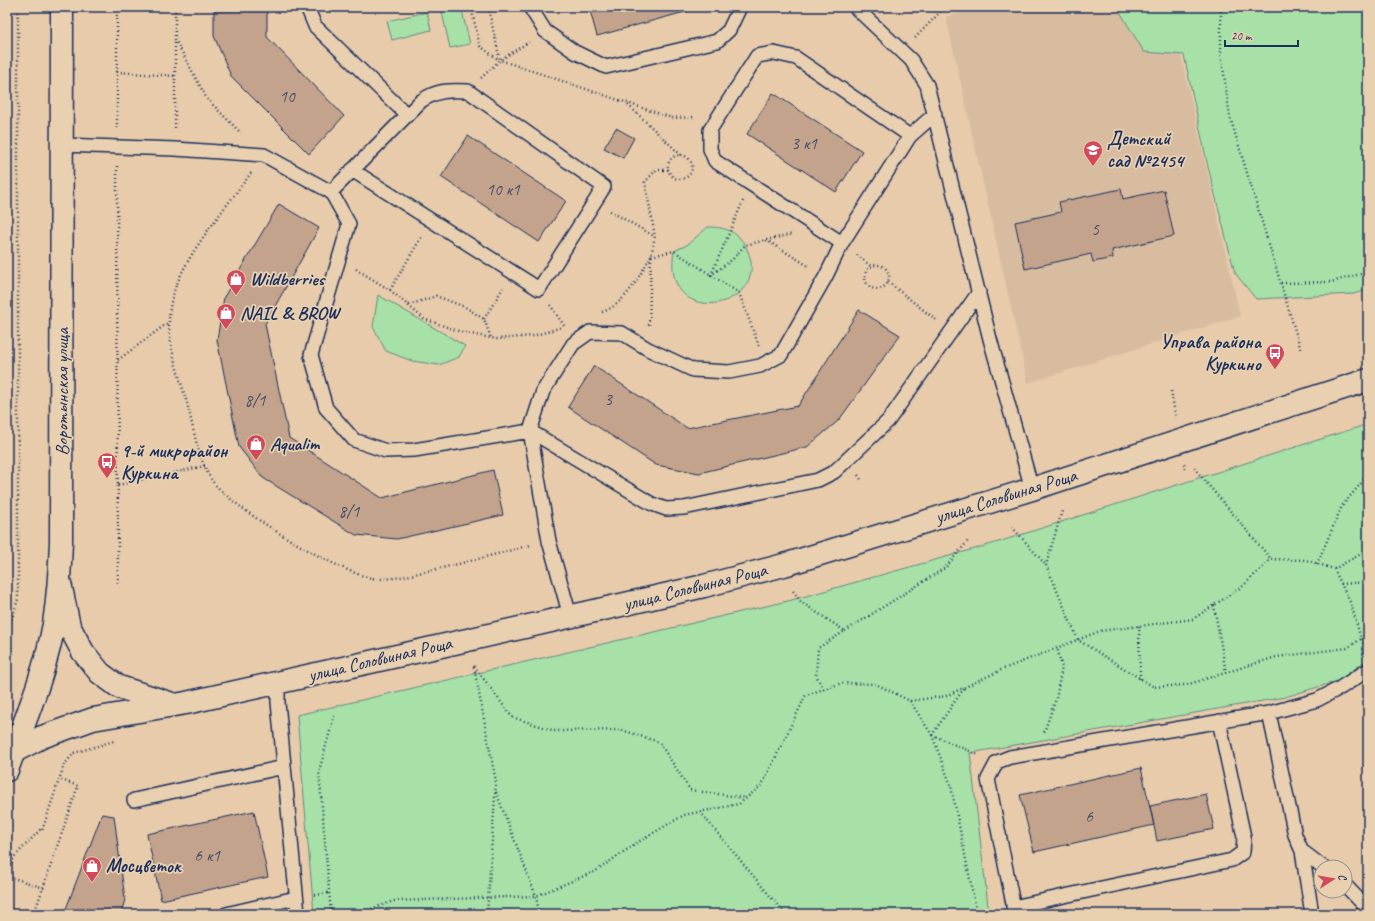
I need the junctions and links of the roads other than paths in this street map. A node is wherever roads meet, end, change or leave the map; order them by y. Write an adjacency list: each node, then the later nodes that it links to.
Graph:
1 (62, 7): 9 (street, Воротынская улица)
2 (307, 7): 7 (lane)
3 (530, 7): 4 (lane)
4 (740, 7)
5 (855, 7): 6 (lane)
6 (935, 114): 8 (lane); 13 (lane)
7 (407, 115): 10 (lane); 10 (lane)
8 (910, 136): 12 (lane); 12 (lane)
9 (62, 145): 11 (lane); 17 (street, Воротынская улица)
10 (352, 170): 11 (lane)
11 (331, 192): 15 (lane)
12 (842, 243): 15 (lane)
13 (979, 292): 15 (lane); 16 (lane)
14 (1368, 380): 16 (street, улица Соловьиная Роща)
15 (530, 431): 18 (lane)
16 (1032, 489): 18 (street, улица Соловьиная Роща)
17 (60, 582): 21 (street); 24 (street, Воротынская улица)
18 (570, 616): 20 (street, улица Соловьиная Роща)
19 (1368, 670): 22 (lane)
20 (278, 682): 21 (street, улица Соловьиная Роща); 25 (lane)
21 (174, 704): 24 (street, улица Соловьиная Роща)
22 (1269, 713): 23 (lane); 27 (lane)
23 (1219, 721): 31 (lane); 31 (lane)
24 (9, 758)
25 (284, 767): 26 (lane); 30 (lane)
26 (134, 800)
27 (1302, 851): 28 (lane); 34 (lane)
28 (1313, 859)
29 (1353, 893): 35 (lane)
30 (296, 898): 32 (lane); 33 (lane)
31 (1014, 910)
32 (226, 914)
33 (298, 914)
34 (1312, 914)
35 (1367, 914)

